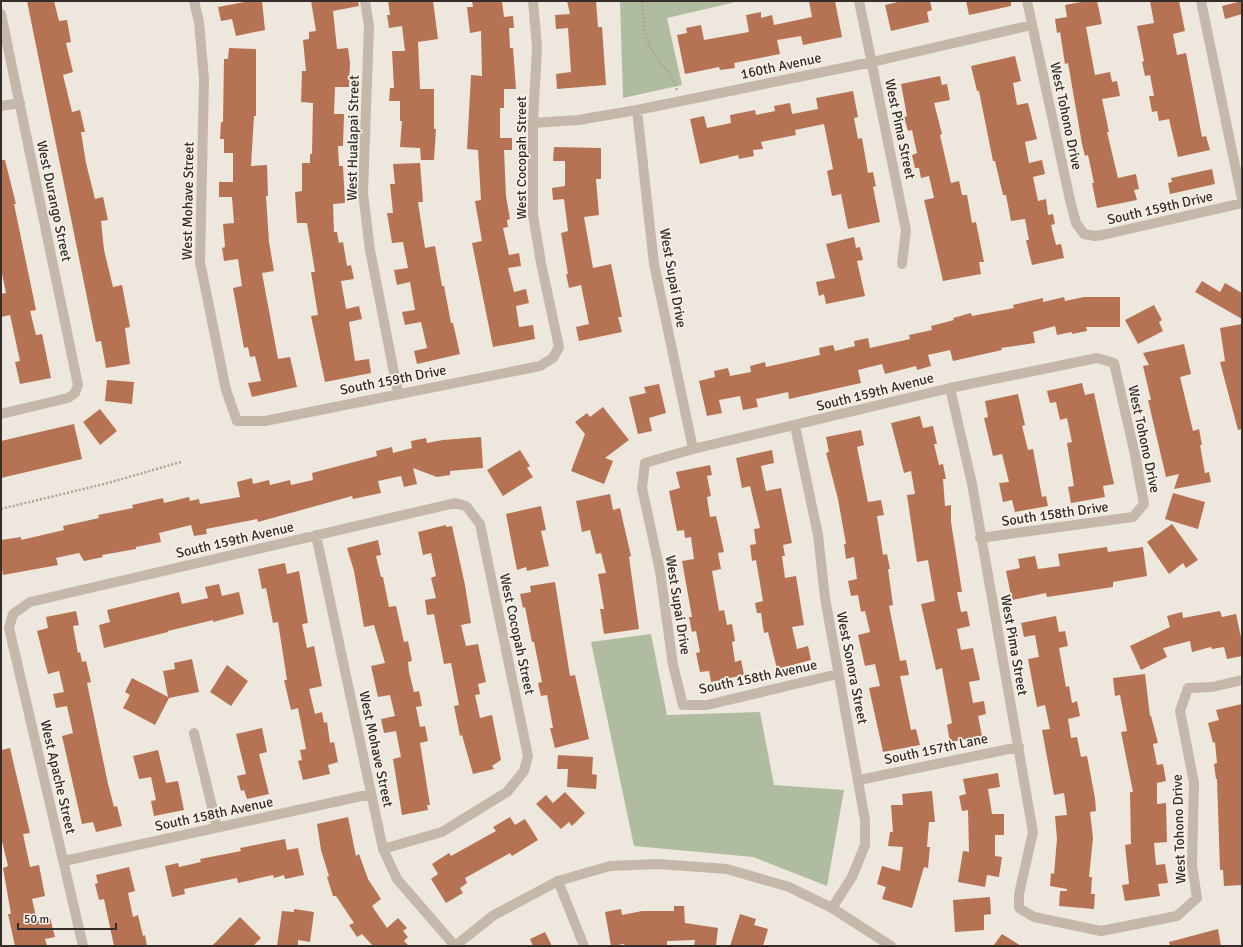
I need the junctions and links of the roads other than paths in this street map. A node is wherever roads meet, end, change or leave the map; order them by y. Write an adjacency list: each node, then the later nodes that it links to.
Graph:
1 (194, 1): 23 (street, West Mohave Street)
2 (365, 1): 21 (street, West Hualapai Street)
3 (533, 1): 13 (street, West Cocopah Street)
4 (858, 1): 9 (street, West Pima Street)
5 (1027, 1): 8 (street, West Tohono Drive)
6 (1201, 1): 14 (street)
7 (1, 14): 10 (street, West Durango Street)
8 (1032, 25): 9 (street, 160th Avenue); 16 (street, West Tohono Drive)
9 (872, 62): 12 (street, 160th Avenue); 17 (street, West Pima Street)
10 (20, 103): 11 (street); 22 (street, West Durango Street)
11 (1, 106)
12 (637, 110): 13 (street, 160th Avenue); 25 (street, West Supai Drive)
13 (533, 123): 18 (street, West Cocopah Street)
14 (1242, 199)
15 (1242, 203): 16 (street, South 159th Drive)
16 (1084, 234)
17 (902, 264)
18 (553, 358): 21 (street, South 159th Drive)
19 (1114, 363): 20 (street, South 159th Avenue); 28 (street, West Tohono Drive)
20 (950, 388): 24 (street, South 159th Avenue); 30 (street, West Pima Street)
21 (398, 394): 23 (street, South 159th Drive)
22 (1, 414)
23 (237, 421)
24 (795, 426): 25 (street, South 159th Avenue); 32 (street, West Sonora Street)
25 (693, 449): 26 (street, South 159th Avenue)
26 (645, 462): 34 (street, West Supai Drive)
27 (466, 506): 29 (street, South 159th Avenue); 40 (street, West Cocopah Street)
28 (1133, 517): 30 (street, South 158th Drive)
29 (316, 535): 31 (street, South 159th Avenue); 38 (street, West Mohave Street)
30 (980, 538): 36 (street, West Pima Street)
31 (13, 614): 41 (street, West Apache Street)
32 (838, 674): 34 (street, South 158th Avenue); 37 (street, West Sonora Street)
33 (1242, 680): 44 (street, West Tohono Drive)
34 (683, 705)
35 (194, 733): 39 (street)
36 (1018, 746): 37 (street, South 157th Lane); 44 (street, West Pima Street)
37 (859, 780): 43 (street, West Sonora Street)
38 (371, 794): 39 (street, South 158th Avenue); 40 (street, West Mohave Street)
39 (217, 827): 41 (street, South 158th Avenue)
40 (383, 849): 46 (street, West Mohave Street)
41 (64, 861): 45 (street, West Apache Street)
42 (558, 881): 43 (street); 46 (street); 47 (street)
43 (832, 908): 48 (street)
44 (1020, 908)
45 (83, 946)
46 (455, 946)
47 (584, 946)
48 (891, 946)

